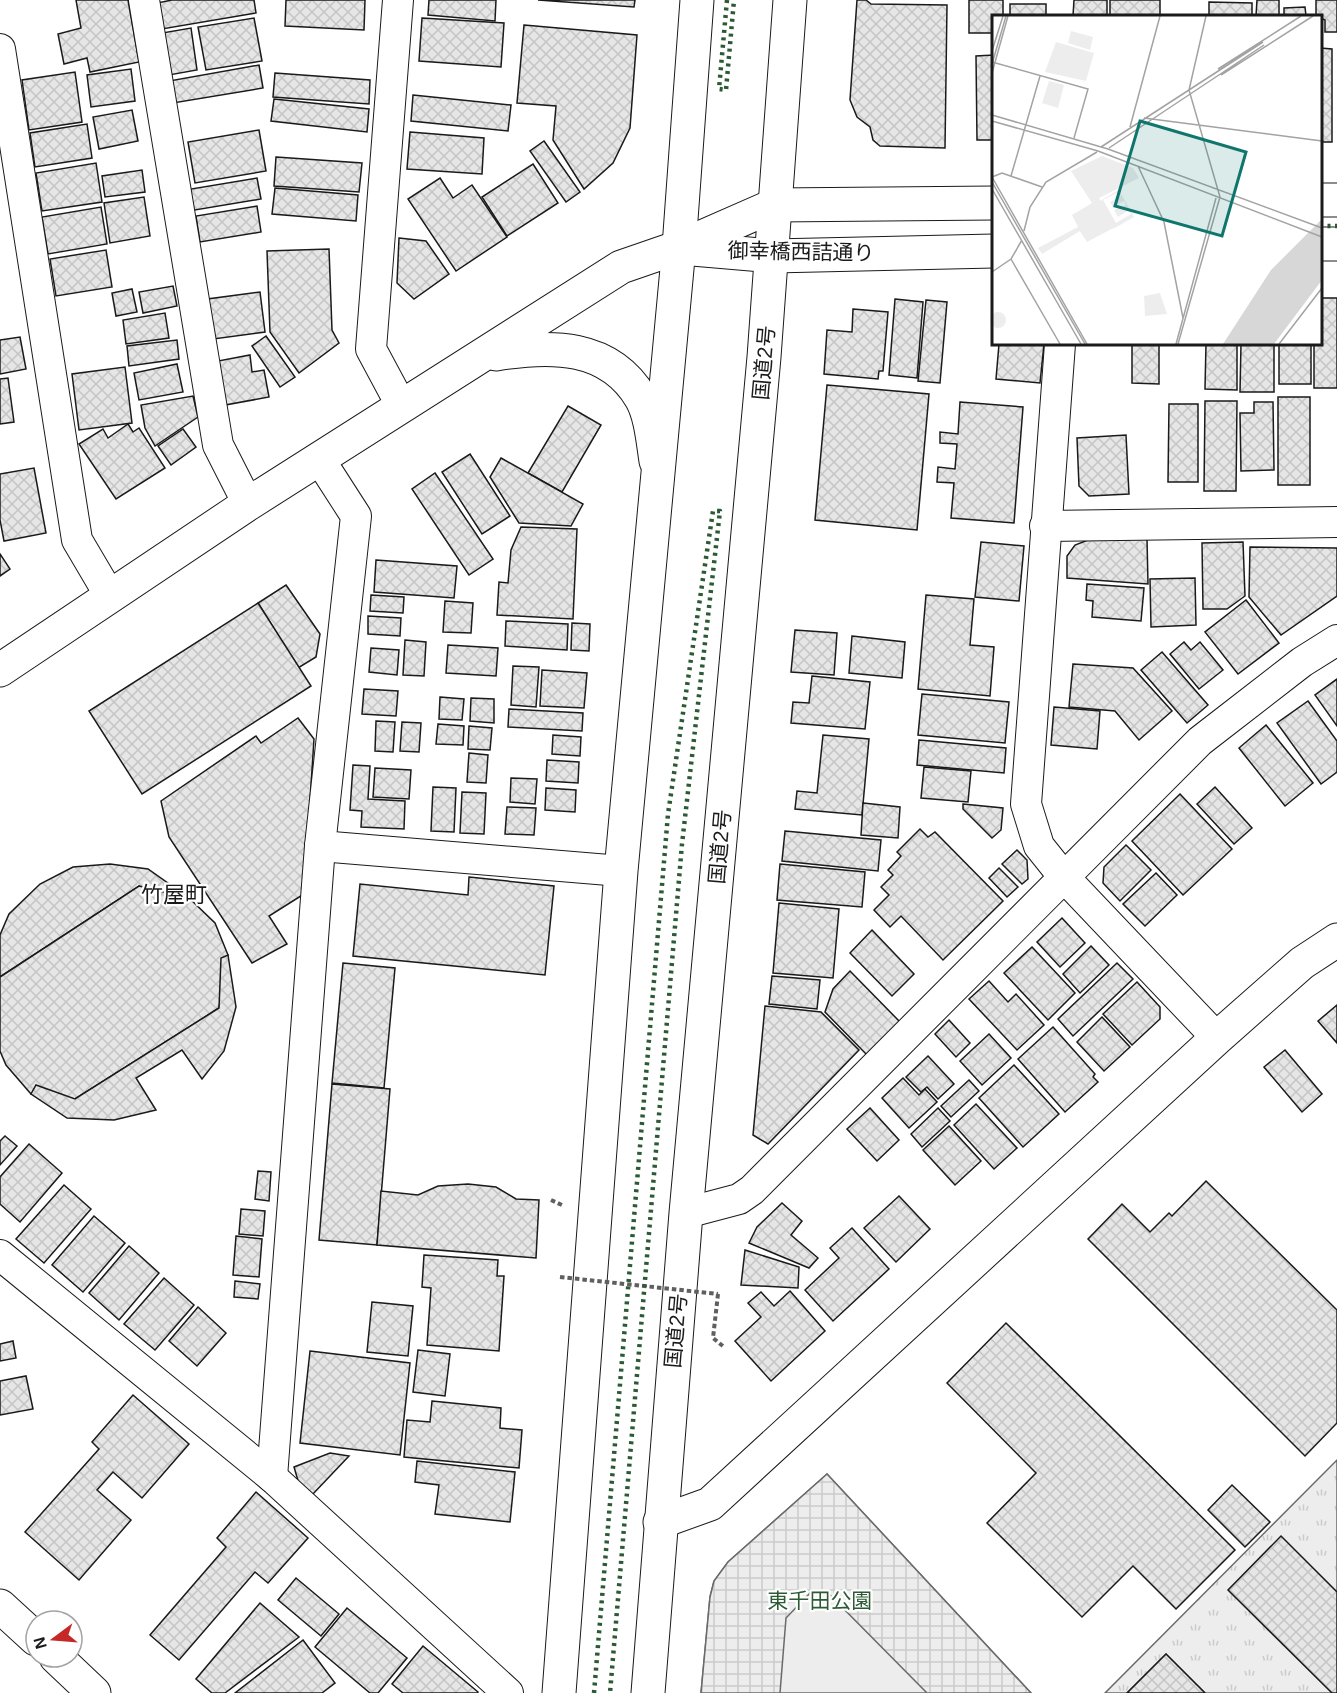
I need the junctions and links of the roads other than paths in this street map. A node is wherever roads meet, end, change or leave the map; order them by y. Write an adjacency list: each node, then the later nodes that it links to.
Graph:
1 (144, 0): 16 (street)
2 (398, 0): 13 (street)
3 (697, 0): 8 (main road)
4 (790, 0): 7 (main road, 国道2号)
5 (0, 49): 19 (street)
6 (992, 203): 7 (main road, 御幸橋西詰通り)
7 (775, 205): 8 (main road, 御幸橋西詰通り); 10 (main road, 国道2号)
8 (680, 247): 10 (main road, 御幸橋西詰通り); 12 (main road); 15 (main road)
9 (992, 252): 10 (main road, 御幸橋西詰通り)
10 (773, 256): 27 (main road, 国道2号)
11 (1060, 345): 18 (street)
12 (485, 356): 13 (main road); 15 (main road)
13 (401, 405): 14 (main road)
14 (320, 460): 16 (main road); 22 (street)
15 (658, 475): 23 (main road)
16 (248, 504): 19 (main road)
17 (1337, 522): 18 (street)
18 (1045, 526): 24 (street)
19 (110, 596): 21 (main road)
20 (1337, 640): 24 (street)
21 (0, 670)
22 (320, 846): 23 (street); 29 (street)
23 (621, 871): 36 (main road)
24 (1063, 876): 26 (street); 27 (street)
25 (1337, 940): 26 (main road)
26 (1217, 1038): 30 (main road)
27 (686, 1213): 30 (main road, 国道2号)
28 (0, 1255): 29 (street)
29 (272, 1477): 35 (street)
30 (660, 1522): 37 (main road, 国道2号)
31 (0, 1606): 32 (main road)
32 (24, 1628)
33 (69, 1669): 34 (main road)
34 (94, 1693)
35 (508, 1693)
36 (558, 1693)
37 (648, 1693)

